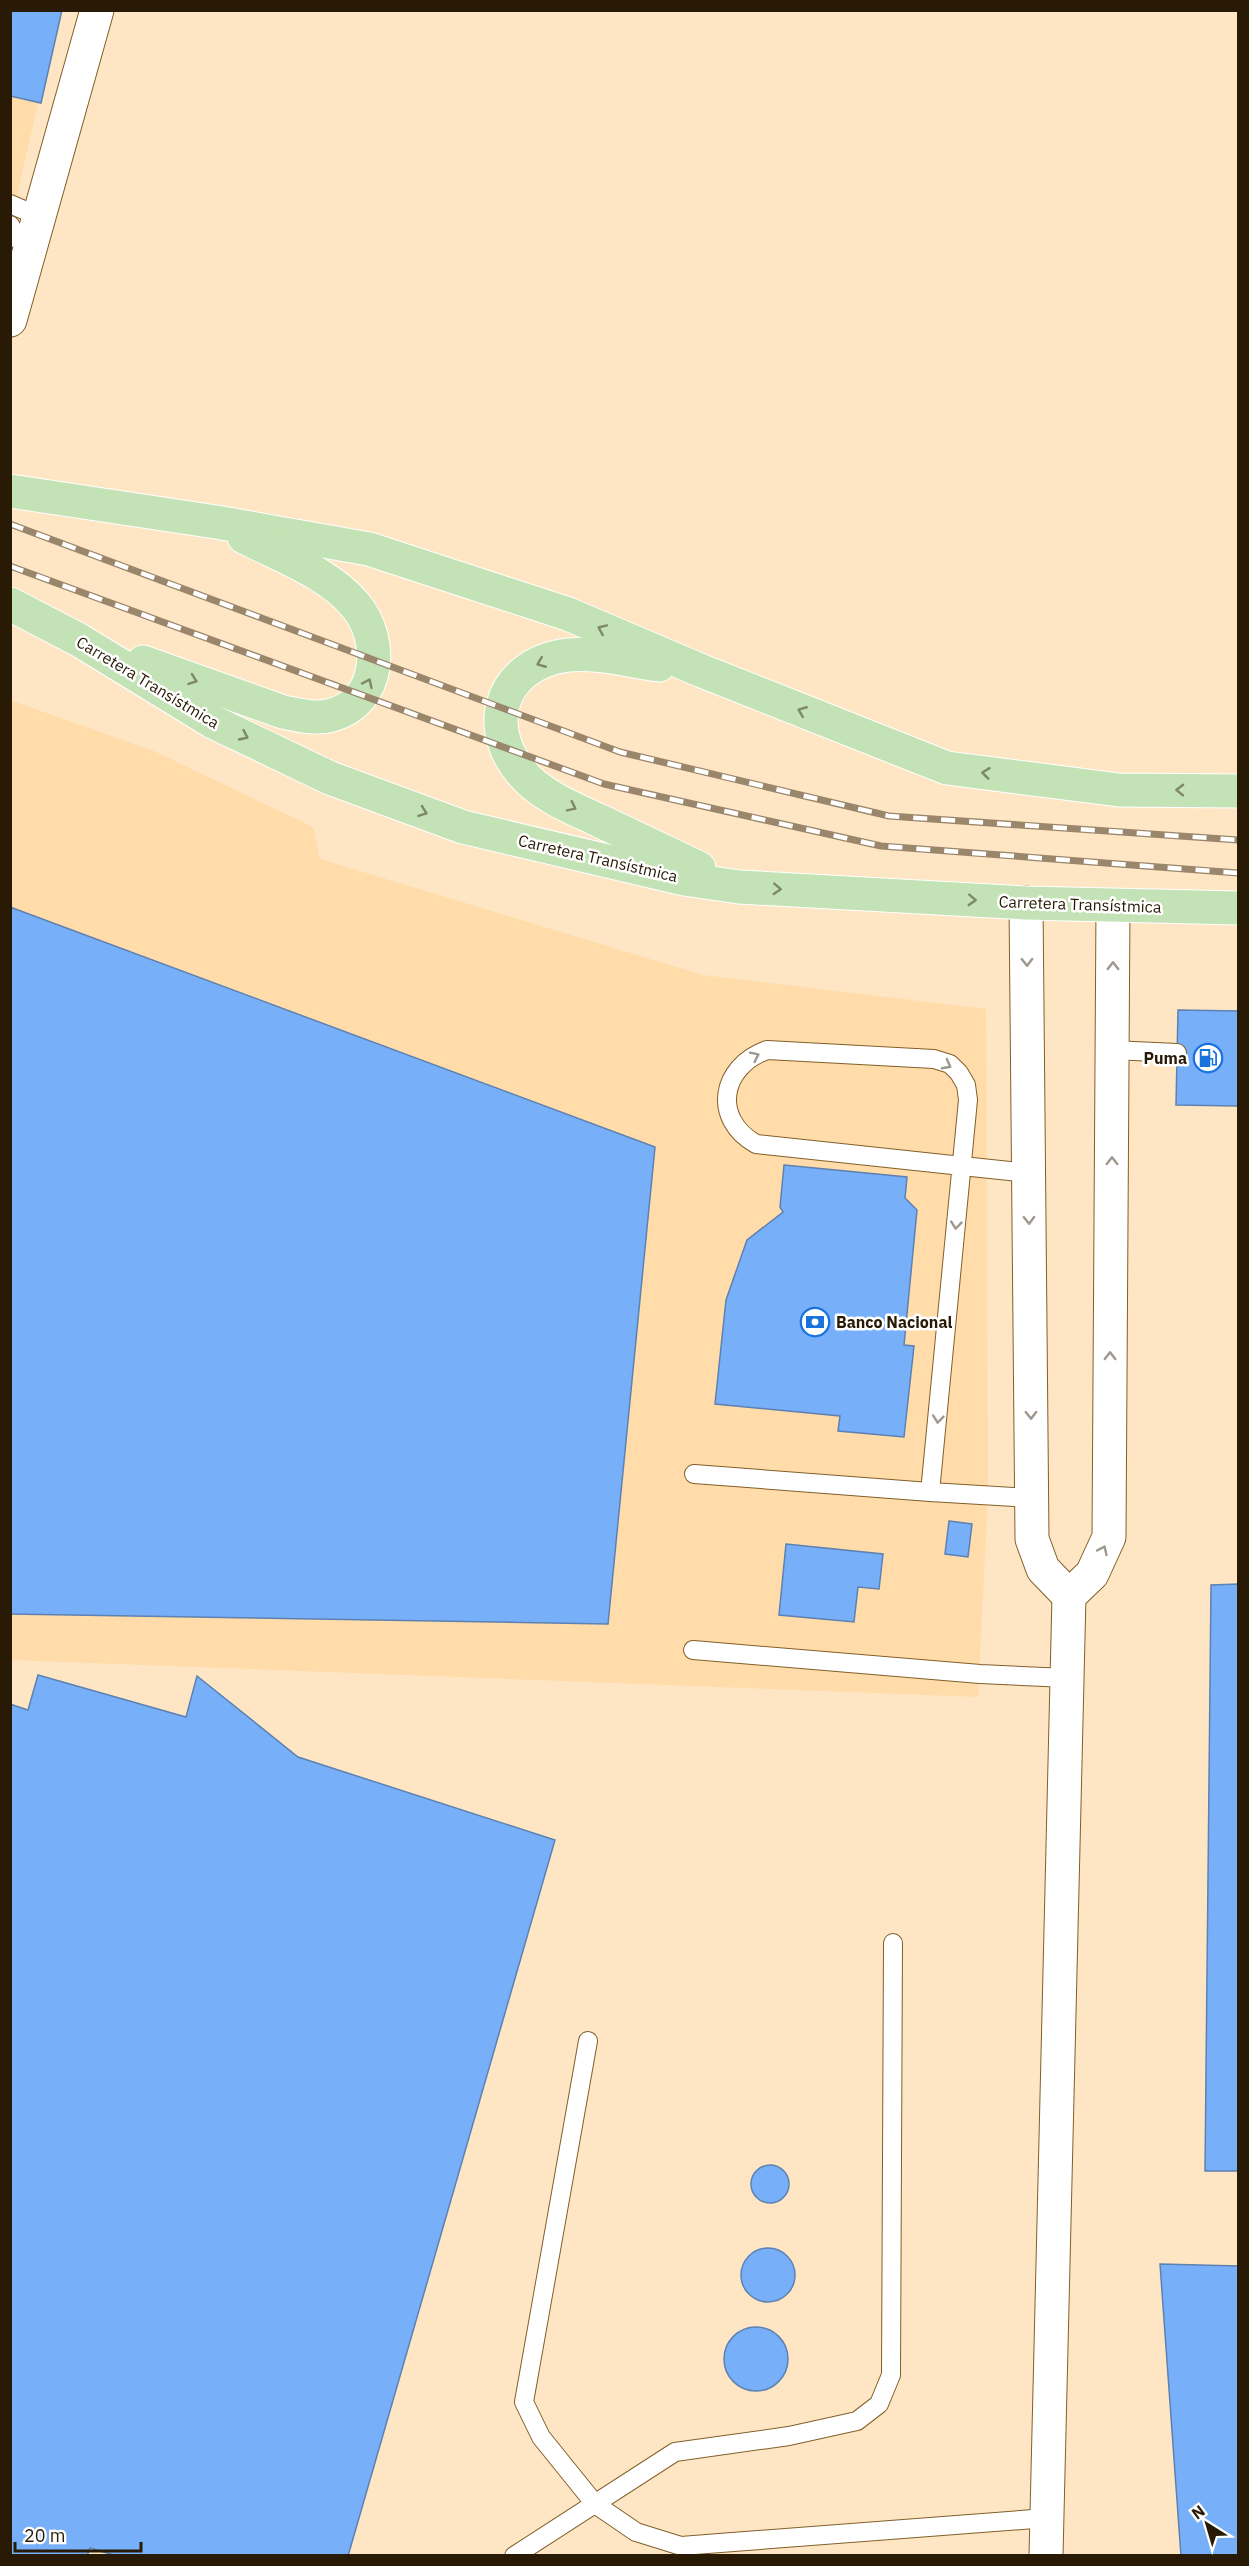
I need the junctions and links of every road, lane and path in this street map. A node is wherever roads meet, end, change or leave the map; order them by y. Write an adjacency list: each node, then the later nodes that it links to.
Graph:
1 (98, 10): 2 (street)
2 (20, 215): 3 (lane); 4 (street)
3 (10, 238)
4 (10, 320)
5 (10, 491): 6 (main road)
6 (216, 522): 8 (main road, one-way to 6); 9 (main road, one-way to 6)
7 (10, 604): 8 (main road, Carretera Transístmica)
8 (79, 640): 11 (main road, Carretera Transístmica, one-way to 11)
9 (702, 671): 10 (main road, one-way to 9); 11 (main road, one-way to 11)
10 (1239, 791)
11 (739, 887): 13 (main road, Carretera Transístmica, one-way to 13)
12 (1239, 892): 14 (main road)
13 (1026, 903): 14 (main road, Carretera Transístmica); 19 (street, one-way to 19)
14 (1113, 906): 15 (main road, Carretera Transístmica); 16 (street, one-way to 14)
15 (1239, 908)
16 (1112, 1050): 17 (lane); 23 (street, one-way to 16)
17 (1177, 1053)
18 (962, 1166): 18 (lane, one-way to 18); 19 (lane); 21 (lane, one-way to 21)
19 (1029, 1173): 22 (street, one-way to 22)
20 (694, 1474): 21 (lane)
21 (930, 1492): 22 (lane)
22 (1032, 1498): 23 (street)
23 (1069, 1596): 25 (street)
24 (693, 1650): 25 (lane)
25 (1068, 1678): 29 (street)
26 (893, 1943): 28 (lane)
27 (588, 2041): 28 (lane)
28 (595, 2504): 29 (lane); 30 (lane)
29 (1047, 2518): 31 (street)
30 (514, 2556)
31 (1046, 2556)

